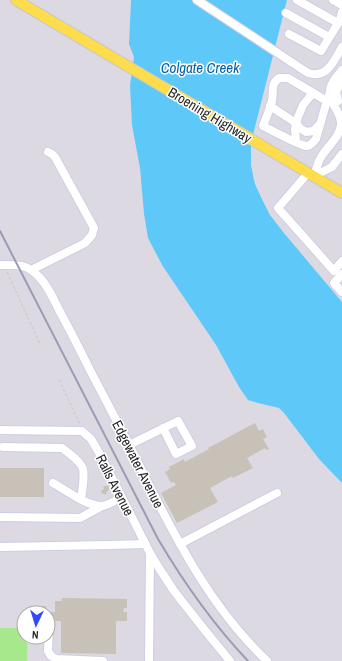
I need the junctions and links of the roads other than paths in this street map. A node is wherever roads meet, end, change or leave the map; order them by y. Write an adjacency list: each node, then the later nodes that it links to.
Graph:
1 (16, 0): 25 (main road, Broening Highway)
2 (197, 0): 11 (street)
3 (298, 0): 8 (street)
4 (333, 0): 5 (street)
5 (342, 5)
6 (342, 12): 8 (street)
7 (286, 13): 10 (street)
8 (338, 23): 10 (street)
9 (289, 34): 10 (street)
10 (329, 37)
11 (342, 47)
12 (342, 70): 16 (street)
13 (342, 80): 16 (street)
14 (342, 88): 16 (street)
15 (313, 93): 17 (street); 18 (street); 20 (street)
16 (337, 96): 17 (street); 19 (street); 19 (street)
17 (327, 100): 21 (street)
18 (270, 106): 20 (street); 22 (street)
19 (341, 118): 25 (street)
20 (296, 123): 21 (street); 22 (street)
21 (320, 124): 22 (street)
22 (296, 142)
23 (48, 152): 30 (street)
24 (342, 154): 25 (street)
25 (311, 174): 26 (main road, Broening Highway); 28 (street)
26 (342, 193)
27 (0, 257): 29 (street)
28 (342, 261)
29 (2, 266): 30 (street, Edgewater Avenue)
30 (31, 270): 35 (street, Edgewater Avenue)
31 (342, 274): 32 (street)
32 (342, 292)
33 (163, 428): 35 (street)
34 (0, 430): 39 (street, Ralls Avenue)
35 (129, 445): 44 (street, Edgewater Avenue)
36 (3, 447): 40 (street)
37 (53, 483): 40 (street)
38 (277, 493): 44 (street)
39 (121, 498): 41 (street); 43 (street, Ralls Avenue)
40 (81, 499): 41 (street)
41 (102, 506): 42 (street)
42 (0, 517)
43 (145, 544): 45 (street); 46 (street, Ralls Avenue)
44 (180, 544): 51 (street, Edgewater Avenue)
45 (0, 547)
46 (150, 553): 49 (street); 50 (street, Ralls Avenue)
47 (48, 645): 48 (street)
48 (103, 661)
49 (149, 661)
50 (230, 661)
51 (267, 661)

